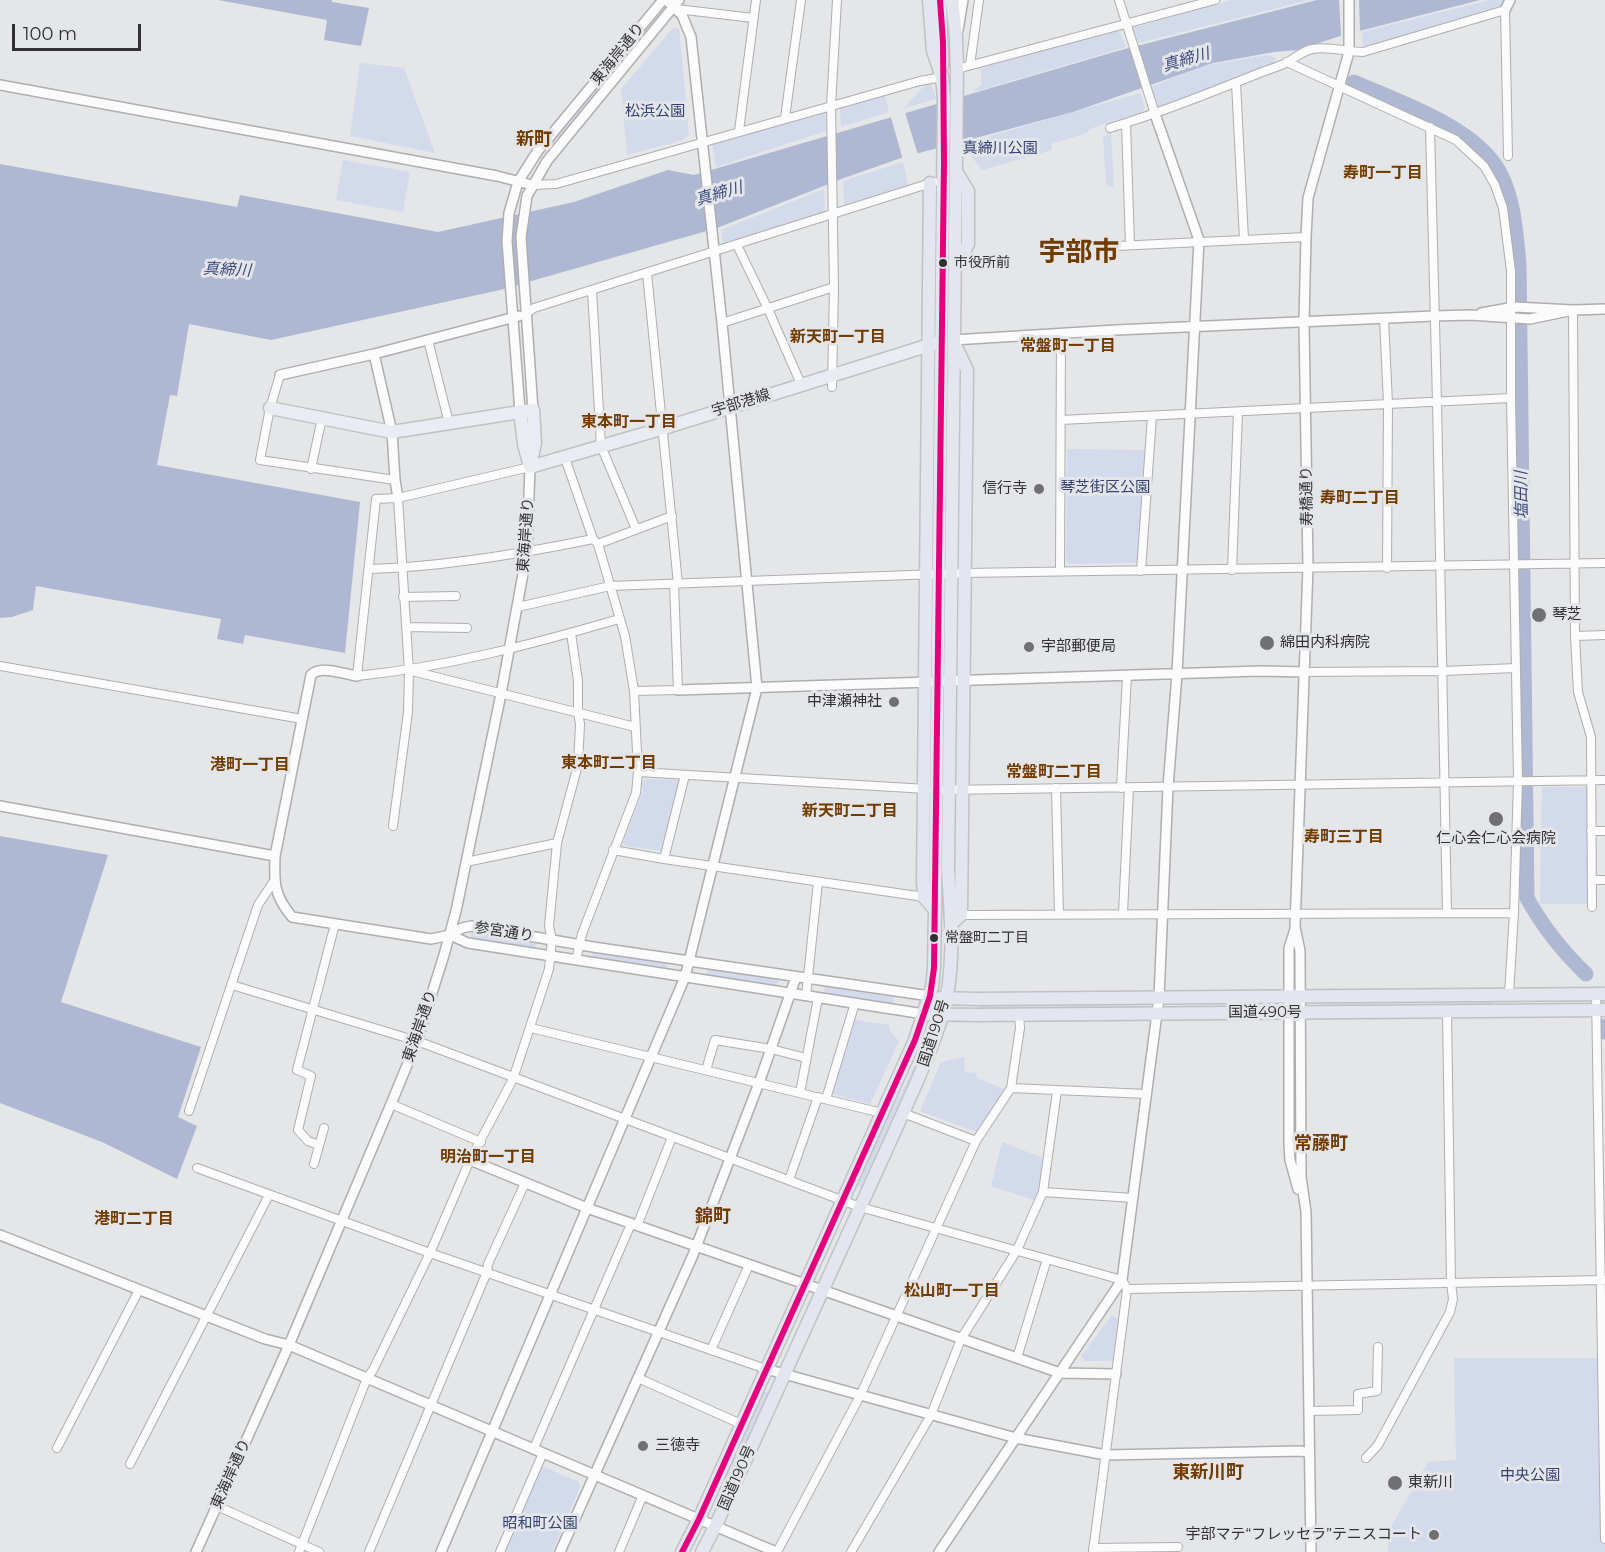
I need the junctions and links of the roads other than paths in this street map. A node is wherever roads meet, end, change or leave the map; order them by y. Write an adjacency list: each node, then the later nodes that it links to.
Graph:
1 (664, 0): 15 (street); 38 (street, 東海岸通り)
2 (756, 0): 17 (street)
3 (801, 0): 29 (street)
4 (837, 0): 27 (street)
5 (929, 0): 23 (highway, 国道190号)
6 (940, 0): 23 (highway)
7 (952, 0): 19 (highway, 国道190号)
8 (963, 0): 19 (street)
9 (979, 0): 22 (street)
10 (1119, 0): 18 (street)
11 (1215, 0): 14 (street)
12 (1349, 0): 20 (street, 寿橋通り)
13 (1510, 0): 16 (street)
14 (1206, 1): 18 (street)
15 (677, 5): 17 (street); 34 (street); 40 (street, 東海岸通り)
16 (1505, 10): 20 (street); 36 (street)
17 (753, 18): 33 (street)
18 (1126, 25): 22 (street); 28 (street)
19 (957, 38): 22 (highway, 国道190号)
20 (1349, 52): 21 (street); 25 (street, 寿橋通り)
21 (1287, 62): 24 (street); 25 (street)
22 (963, 67): 35 (highway, 国道190号)
23 (942, 76): 27 (street); 35 (highway, 国道190号)
24 (1236, 83): 28 (street); 43 (street)
25 (1339, 85): 31 (street); 42 (street, 寿橋通り)
26 (0, 86): 38 (street)
27 (831, 106): 29 (street); 41 (street)
28 (1155, 114): 30 (street); 44 (street)
29 (785, 118): 33 (street)
30 (1126, 123): 32 (street); 46 (street)
31 (1430, 127): 52 (street); 58 (street)
32 (1110, 128)
33 (739, 130): 34 (street)
34 (703, 142): 40 (street); 48 (street)
35 (950, 147): 37 (highway, 国道190号); 67 (highway, 国道190号)
36 (1508, 156)
37 (944, 179): 39 (street); 67 (highway, 国道190号)
38 (518, 182): 40 (street); 59 (street, 東海岸通り)
39 (930, 183): 41 (street); 68 (highway)
40 (532, 185): 56 (street, 東海岸通り)
41 (834, 214): 45 (street); 50 (street)
42 (1306, 237): 43 (street); 62 (street, 寿橋通り)
43 (1244, 239): 44 (street)
44 (1199, 240): 46 (street); 64 (street)
45 (737, 245): 48 (street); 53 (street)
46 (1130, 245): 47 (street)
47 (1117, 246)
48 (714, 252): 49 (street); 63 (street)
49 (647, 273): 51 (street); 86 (street)
50 (834, 287): 53 (street); 71 (street)
51 (592, 290): 56 (street); 88 (street)
52 (1513, 307): 55 (street); 57 (street); 61 (street)
53 (768, 309): 63 (street); 72 (street)
54 (1605, 309): 55 (street)
55 (1573, 310): 61 (street); 100 (street)
56 (527, 313): 59 (street); 79 (street, 東海岸通り)
57 (1470, 315): 58 (street); 61 (street)
58 (1434, 316): 60 (street); 74 (street)
59 (514, 318): 66 (street); 79 (street, 東海岸通り)
60 (1384, 318): 62 (street); 75 (street)
61 (1513, 319): 73 (street)
62 (1304, 322): 64 (street); 78 (street, 寿橋通り)
63 (722, 323): 76 (street)
64 (1194, 327): 65 (street); 81 (street)
65 (1061, 333): 67 (street); 84 (street)
66 (428, 340): 69 (street); 85 (street)
67 (948, 340): 68 (main road, 宇部港線); 110 (highway, 国道190号); 111 (highway)
68 (928, 345): 71 (main road, 宇部港線); 112 (highway)
69 (374, 354): 70 (street); 87 (street)
70 (280, 375): 77 (street)
71 (832, 381): 72 (main road, 宇部港線)
72 (801, 384): 76 (main road, 宇部港線)
73 (1511, 398): 74 (street); 99 (street)
74 (1437, 402): 75 (street); 101 (street)
75 (1388, 405): 78 (street); 104 (street)
76 (730, 406): 86 (main road, 宇部港線); 113 (street)
77 (270, 408): 83 (main road); 91 (street)
78 (1305, 408): 80 (street); 102 (street, 寿橋通り)
79 (527, 410): 85 (main road); 90 (main road)
80 (1238, 412): 81 (street); 107 (street)
81 (1190, 413): 82 (street); 106 (street)
82 (1152, 416): 84 (street); 109 (street)
83 (322, 418): 87 (main road); 91 (street)
84 (1061, 420): 108 (street)
85 (449, 423): 87 (main road)
86 (664, 428): 88 (main road, 宇部港線); 94 (street)
87 (392, 432): 92 (street)
88 (601, 446): 89 (main road, 宇部港線); 95 (street)
89 (565, 458): 90 (main road, 宇部港線); 96 (street)
90 (530, 467): 93 (street); 97 (street, 東海岸通り)
91 (311, 469): 92 (street)
92 (395, 480): 93 (street)
93 (398, 498): 103 (street); 105 (street)
94 (672, 516): 95 (street); 114 (street)
95 (636, 529): 96 (street)
96 (595, 542): 97 (street); 115 (street)
97 (527, 552): 103 (street); 118 (street, 東海岸通り)
98 (1605, 563): 100 (street)
99 (1515, 564): 100 (street); 101 (street); 127 (street)
100 (1574, 564): 124 (street)
101 (1441, 565): 104 (street); 129 (street)
102 (1308, 567): 104 (street); 107 (street); 130 (street, 寿橋通り)
103 (401, 568): 105 (street); 117 (street)
104 (1388, 568)
105 (369, 569): 132 (street)
106 (1182, 570): 107 (street); 109 (street); 131 (street)
107 (1232, 570)
108 (1060, 571): 109 (street); 111 (street)
109 (1141, 571)
110 (945, 573): 111 (street); 112 (street); 134 (highway, 国道190号)
111 (965, 573): 134 (highway)
112 (925, 574): 113 (street); 135 (highway)
113 (748, 581): 114 (street); 136 (street)
114 (676, 584): 115 (street); 137 (street)
115 (610, 586): 118 (street); 119 (street)
116 (456, 596): 117 (street)
117 (403, 597): 120 (street)
118 (518, 607): 125 (street, 東海岸通り)
119 (619, 619): 122 (street); 138 (street)
120 (405, 627): 121 (street); 128 (street)
121 (467, 628)
122 (572, 633): 125 (street); 140 (street)
123 (1605, 635): 124 (street)
124 (1575, 636): 146 (street)
125 (509, 650): 128 (street); 139 (street, 東海岸通り)
126 (0, 666): 141 (street)
127 (1516, 668): 129 (street); 148 (street)
128 (409, 670): 132 (street); 139 (street); 158 (street)
129 (1443, 671): 130 (street); 149 (street)
130 (1305, 672): 131 (street); 150 (street, 寿橋通り)
131 (1177, 674): 133 (street); 151 (street)
132 (357, 676): 141 (street)
133 (1127, 676): 134 (street); 153 (street)
134 (950, 681): 135 (street); 155 (highway, 国道190号); 156 (highway)
135 (923, 682): 136 (street); 154 (highway)
136 (758, 688): 137 (street); 145 (street)
137 (678, 690): 138 (street)
138 (634, 692): 142 (street)
139 (501, 694): 140 (street); 165 (street, 東海岸通り)
140 (578, 713): 142 (street); 161 (street)
141 (302, 719): 163 (street)
142 (635, 727): 143 (street)
143 (638, 772): 144 (street); 162 (street)
144 (685, 775): 145 (street); 164 (street)
145 (736, 778): 154 (street); 166 (street)
146 (1592, 780): 147 (street); 148 (street); 159 (street)
147 (1605, 780)
148 (1520, 781): 149 (street); 180 (street)
149 (1444, 782): 150 (street); 176 (street)
150 (1301, 784): 151 (street); 179 (street, 寿橋通り)
151 (1168, 787): 153 (street); 178 (street)
152 (1056, 788): 153 (street); 156 (street); 181 (street)
153 (1125, 788): 177 (street)
154 (923, 789): 155 (street); 172 (highway)
155 (943, 790): 156 (street); 171 (highway, 国道190号); 173 (highway, 国道190号)
156 (962, 790): 182 (highway)
157 (0, 806): 163 (street)
158 (393, 826)
159 (1591, 831): 160 (street); 167 (street)
160 (1605, 831)
161 (557, 843): 165 (street); 186 (street)
162 (613, 850): 164 (street); 187 (street)
163 (275, 856): 169 (street)
164 (664, 859): 166 (street)
165 (466, 861): 185 (street, 東海岸通り)
166 (714, 867): 170 (street); 190 (street)
167 (1592, 880): 168 (street); 174 (street)
168 (1605, 880)
169 (274, 881): 183 (street); 194 (street)
170 (818, 882): 172 (street); 193 (street)
171 (935, 889): 172 (highway); 175 (highway, 国道190号)
172 (924, 897): 175 (highway)
173 (950, 903): 182 (highway); 184 (highway, 国道190号)
174 (1592, 907)
175 (935, 910): 199 (highway, 国道190号)
176 (1447, 912): 179 (street); 180 (street)
177 (1123, 913): 178 (street); 181 (street)
178 (1163, 913): 179 (street); 202 (street)
179 (1296, 913): 200 (street, 寿橋通り)
180 (1514, 913): 195 (street)
181 (1059, 914): 182 (street)
182 (961, 915): 184 (highway)
183 (335, 924): 185 (street); 205 (street)
184 (951, 924): 203 (highway, 国道190号)
185 (450, 935): 186 (street, 参宮通り); 188 (street, 参宮通り); 214 (street, 東海岸通り)
186 (552, 940): 187 (street, 参宮通り); 188 (street)
187 (579, 944): 189 (street); 190 (street, 参宮通り)
188 (550, 956): 189 (street, 参宮通り); 213 (street)
189 (576, 960): 191 (street, 参宮通り)
190 (690, 960): 191 (street); 192 (street, 参宮通り)
191 (685, 977): 197 (street, 参宮通り); 216 (street)
192 (796, 977): 193 (street, 参宮通り); 197 (street)
193 (809, 979): 198 (street); 199 (street, 参宮通り)
194 (232, 985): 205 (street); 227 (street)
195 (1509, 994): 196 (highway, 国道490号); 200 (highway, 国道490号)
196 (1600, 994): 206 (street)
197 (790, 995): 198 (street, 参宮通り); 215 (street)
198 (806, 996): 201 (street, 参宮通り)
199 (930, 996): 203 (highway, 国道490号); 210 (highway, 国道190号)
200 (1294, 997): 202 (highway, 国道490号); 209 (street, 寿橋通り)
201 (818, 998): 204 (street, 参宮通り); 217 (street)
202 (1159, 998): 203 (highway, 国道490号); 208 (street)
203 (946, 999): 212 (highway, 国道190号)
204 (855, 1004): 210 (street, 参宮通り); 225 (street)
205 (314, 1010): 214 (street); 235 (street)
206 (1600, 1010): 207 (highway, 国道490号); 258 (street)
207 (1447, 1011): 209 (highway, 国道490号); 259 (street)
208 (1158, 1013): 209 (highway, 国道490号); 211 (highway, 国道490号); 224 (street)
209 (1294, 1013): 261 (street, 寿橋通り)
210 (924, 1014): 212 (highway, 国道490号); 228 (highway, 国道190号)
211 (1019, 1014): 212 (highway, 国道490号); 221 (street)
212 (942, 1015): 229 (highway, 国道190号)
213 (531, 1028): 216 (street); 219 (street)
214 (417, 1041): 219 (street); 226 (street, 東海岸通り)
215 (771, 1049): 217 (street); 218 (street); 220 (street)
216 (651, 1057): 218 (street); 230 (street)
217 (807, 1058): 223 (street)
218 (706, 1070): 220 (street)
219 (513, 1079): 230 (street); 234 (street)
220 (759, 1083): 223 (street); 236 (street)
221 (1011, 1088): 222 (street); 233 (street)
222 (1056, 1091): 224 (street); 242 (street)
223 (800, 1093): 225 (street)
224 (1147, 1094): 244 (street)
225 (822, 1098): 228 (street); 240 (street)
226 (391, 1104): 234 (street); 248 (street, 東海岸通り)
227 (189, 1111)
228 (882, 1113): 245 (highway, 国道190号)
229 (903, 1113): 233 (street); 246 (highway, 国道190号)
230 (624, 1120): 232 (street); 247 (street)
231 (324, 1128): 235 (street)
232 (672, 1137): 236 (street); 249 (street)
233 (976, 1141): 250 (street)
234 (481, 1142): 237 (street)
235 (319, 1145): 238 (street)
236 (731, 1158): 240 (street); 252 (street)
237 (470, 1160): 241 (street); 254 (street)
238 (314, 1164)
239 (197, 1168): 243 (street)
240 (789, 1180): 245 (street)
241 (525, 1183): 247 (street); 257 (street)
242 (1043, 1192): 244 (street); 253 (street)
243 (269, 1195): 248 (street); 268 (street)
244 (1133, 1198): 260 (street)
245 (843, 1200): 246 (street); 262 (highway, 国道190号)
246 (860, 1207): 250 (street); 264 (highway, 国道190号)
247 (587, 1208): 249 (street); 265 (street)
248 (342, 1222): 254 (street); 271 (street, 東海岸通り)
249 (634, 1225): 252 (street); 266 (street)
250 (937, 1227): 253 (street); 267 (street)
251 (0, 1235): 263 (street)
252 (697, 1246): 256 (street); 269 (street)
253 (1017, 1250): 255 (street); 270 (street)
254 (430, 1253): 257 (street); 280 (street)
255 (1047, 1259): 260 (street); 274 (street)
256 (749, 1264): 262 (street); 273 (street)
257 (487, 1272): 265 (street); 282 (street)
258 (1603, 1280): 259 (street); 300 (street)
259 (1451, 1283): 261 (street); 293 (street)
260 (1124, 1285): 261 (street); 276 (street); 277 (street)
261 (1307, 1285): 283 (street, 寿橋通り)
262 (805, 1286): 264 (street); 275 (highway, 国道190号)
263 (139, 1290): 268 (street); 288 (street)
264 (822, 1291): 267 (street); 278 (highway, 国道190号)
265 (550, 1295): 266 (street); 286 (street)
266 (594, 1310): 269 (street); 289 (street)
267 (897, 1316): 270 (street); 281 (street)
268 (207, 1317): 271 (street); 294 (street)
269 (658, 1332): 273 (street); 279 (street)
270 (961, 1339): 274 (street); 284 (street)
271 (289, 1345): 280 (street); 297 (street, 東海岸通り)
272 (1378, 1347): 283 (street)
273 (711, 1350): 275 (street)
274 (1017, 1358): 276 (street)
275 (766, 1369): 278 (street); 285 (highway, 国道190号)
276 (1060, 1373): 277 (street); 287 (street)
277 (1116, 1374): 292 (street)
278 (783, 1375): 281 (street); 299 (highway, 国道190号)
279 (638, 1377): 285 (street); 295 (street)
280 (367, 1378): 282 (street); 302 (street)
281 (860, 1396): 284 (street); 313 (street)
282 (432, 1405): 286 (street); 306 (street)
283 (1309, 1411): 291 (street, 寿橋通り)
284 (932, 1415): 287 (street); 314 (street)
285 (741, 1424): 298 (highway, 国道190号)
286 (492, 1431): 289 (street); 307 (street)
287 (1016, 1438): 292 (street); 315 (street)
288 (57, 1448)
289 (534, 1448): 290 (street)
290 (543, 1453): 295 (street); 308 (street)
291 (1309, 1453): 292 (street); 316 (street, 寿橋通り)
292 (1106, 1455): 303 (street)
293 (1366, 1458)
294 (130, 1464)
295 (595, 1474): 296 (street); 309 (street)
296 (643, 1495): 298 (street); 310 (street)
297 (217, 1506): 302 (street); 304 (street, 東海岸通り)
298 (699, 1519): 299 (street); 311 (highway, 国道190号)
299 (716, 1525): 312 (highway, 国道190号); 313 (street)
300 (1605, 1539)
301 (1178, 1547): 303 (street)
302 (301, 1549): 305 (street)
303 (1093, 1550)
304 (196, 1552)
305 (319, 1552)
306 (369, 1552)
307 (441, 1552)
308 (500, 1552)
309 (560, 1552)
310 (619, 1552)
311 (682, 1552)
312 (702, 1552)
313 (776, 1552)
314 (851, 1552)
315 (939, 1552)
316 (1311, 1552)

